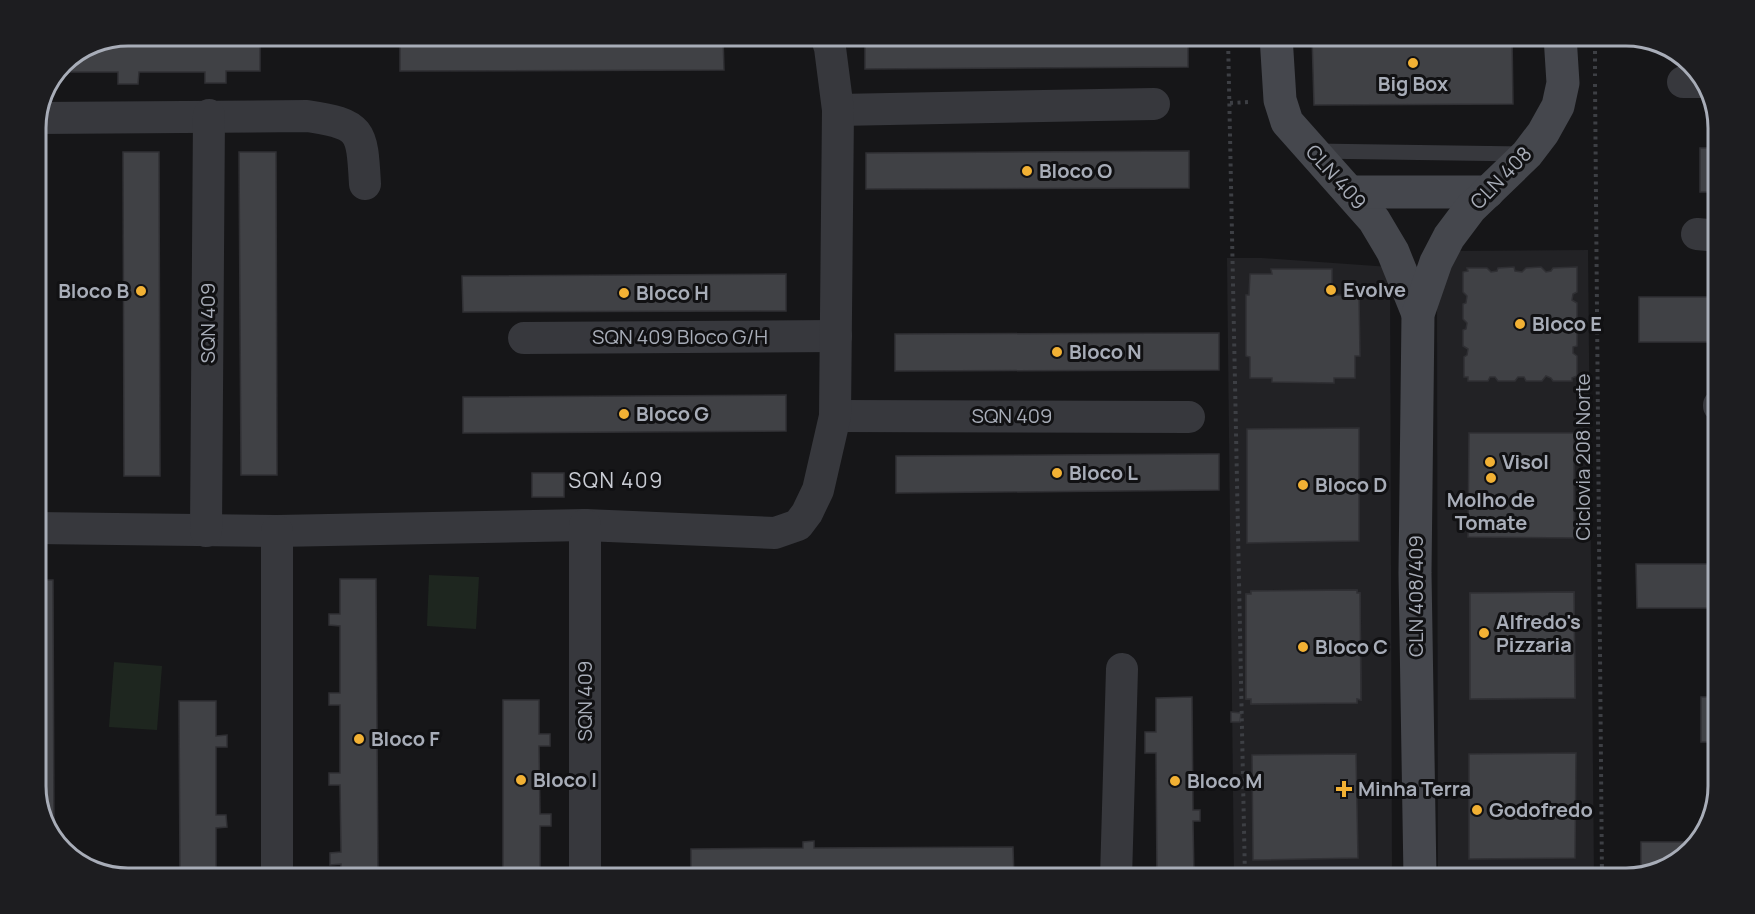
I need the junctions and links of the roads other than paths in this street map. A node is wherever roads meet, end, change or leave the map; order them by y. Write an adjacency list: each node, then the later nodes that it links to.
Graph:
1 (830, 47): 5 (street)
2 (1277, 47): 8 (street, CLN 409)
3 (1561, 47): 9 (street, CLN 408)
4 (1154, 104): 5 (street)
5 (838, 110): 14 (street)
6 (209, 115): 7 (street); 10 (street); 20 (street, SQN 409)
7 (48, 118)
8 (1313, 151): 9 (lane); 11 (street, CLN 409)
9 (1527, 154): 12 (street, CLN 408)
10 (365, 184)
11 (1351, 192): 12 (street); 13 (street, CLN 409)
12 (1488, 192): 13 (street, CLN 408)
13 (1418, 314): 26 (street, CLN 408/409)
14 (836, 336): 15 (street, SQN 409 Bloco G/H); 16 (street)
15 (524, 338)
16 (835, 416): 17 (street, SQN 409); 18 (street)
17 (1189, 417)
18 (585, 525): 21 (street); 24 (street, SQN 409)
19 (47, 528): 20 (street)
20 (206, 531): 21 (street)
21 (278, 531): 23 (street)
22 (1122, 669): 25 (street)
23 (277, 868)
24 (585, 868)
25 (1116, 868)
26 (1420, 868)

